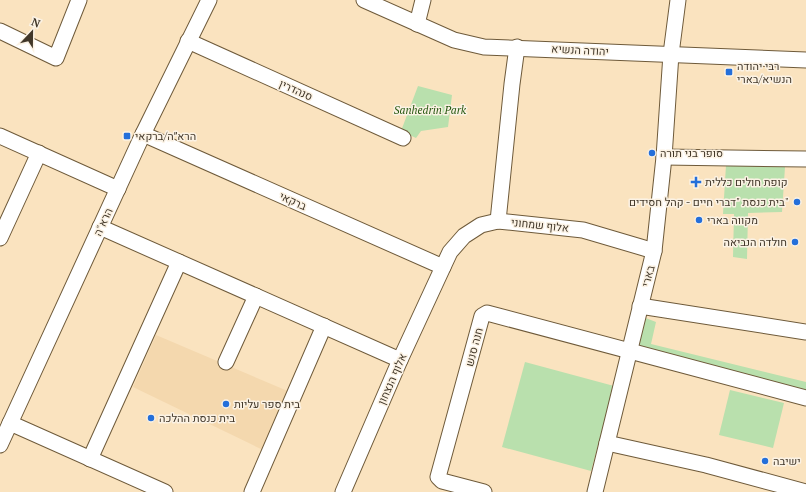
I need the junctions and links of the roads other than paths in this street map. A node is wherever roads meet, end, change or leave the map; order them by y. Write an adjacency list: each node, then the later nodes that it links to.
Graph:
1 (79, 0): 7 (street)
2 (209, 0): 8 (street, הרא"ה)
3 (364, 0): 6 (street, יהודה הנשיא)
4 (423, 0): 6 (street)
5 (678, 0): 10 (street, בארי)
6 (417, 24): 9 (street, יהודה הנשיא)
7 (0, 31)
8 (188, 41): 12 (street, הרא"ה); 14 (street, סנהדרין)
9 (517, 47): 10 (street, יהודה הנשיא); 19 (street)
10 (671, 54): 11 (street, יהודה הנשיא); 16 (street, בארי)
11 (806, 60)
12 (144, 134): 18 (street, הרא"ה); 24 (street, ברקאי)
13 (0, 136): 15 (street)
14 (403, 138)
15 (39, 153): 18 (street); 21 (street)
16 (664, 157): 17 (street); 22 (street, בארי)
17 (806, 159)
18 (118, 189): 20 (street, הרא"ה)
19 (498, 221): 22 (street, אלוף שמחוני); 24 (street, אלוף שמחוני)
20 (100, 227): 23 (street); 33 (street, הרא"ה)
21 (0, 238)
22 (654, 252): 26 (street, בארי)
23 (179, 262): 25 (street); 36 (street)
24 (443, 268): 30 (street, אלוף הנצחון)
25 (256, 296): 27 (street); 31 (street)
26 (640, 306): 28 (street); 29 (street, בארי)
27 (324, 326): 30 (street); 38 (street)
28 (806, 332)
29 (629, 351): 32 (street); 34 (street, בארי); 40 (street, חנה סנש)
30 (400, 360): 39 (street, אלוף הנצחון)
31 (226, 362)
32 (806, 398)
33 (10, 423): 35 (street, הרא"ה); 36 (street)
34 (607, 444): 41 (street, בארי); 42 (street)
35 (0, 445)
36 (90, 459): 37 (street)
37 (165, 492)
38 (252, 492)
39 (343, 492)
40 (484, 492)
41 (595, 492)
42 (806, 492)

